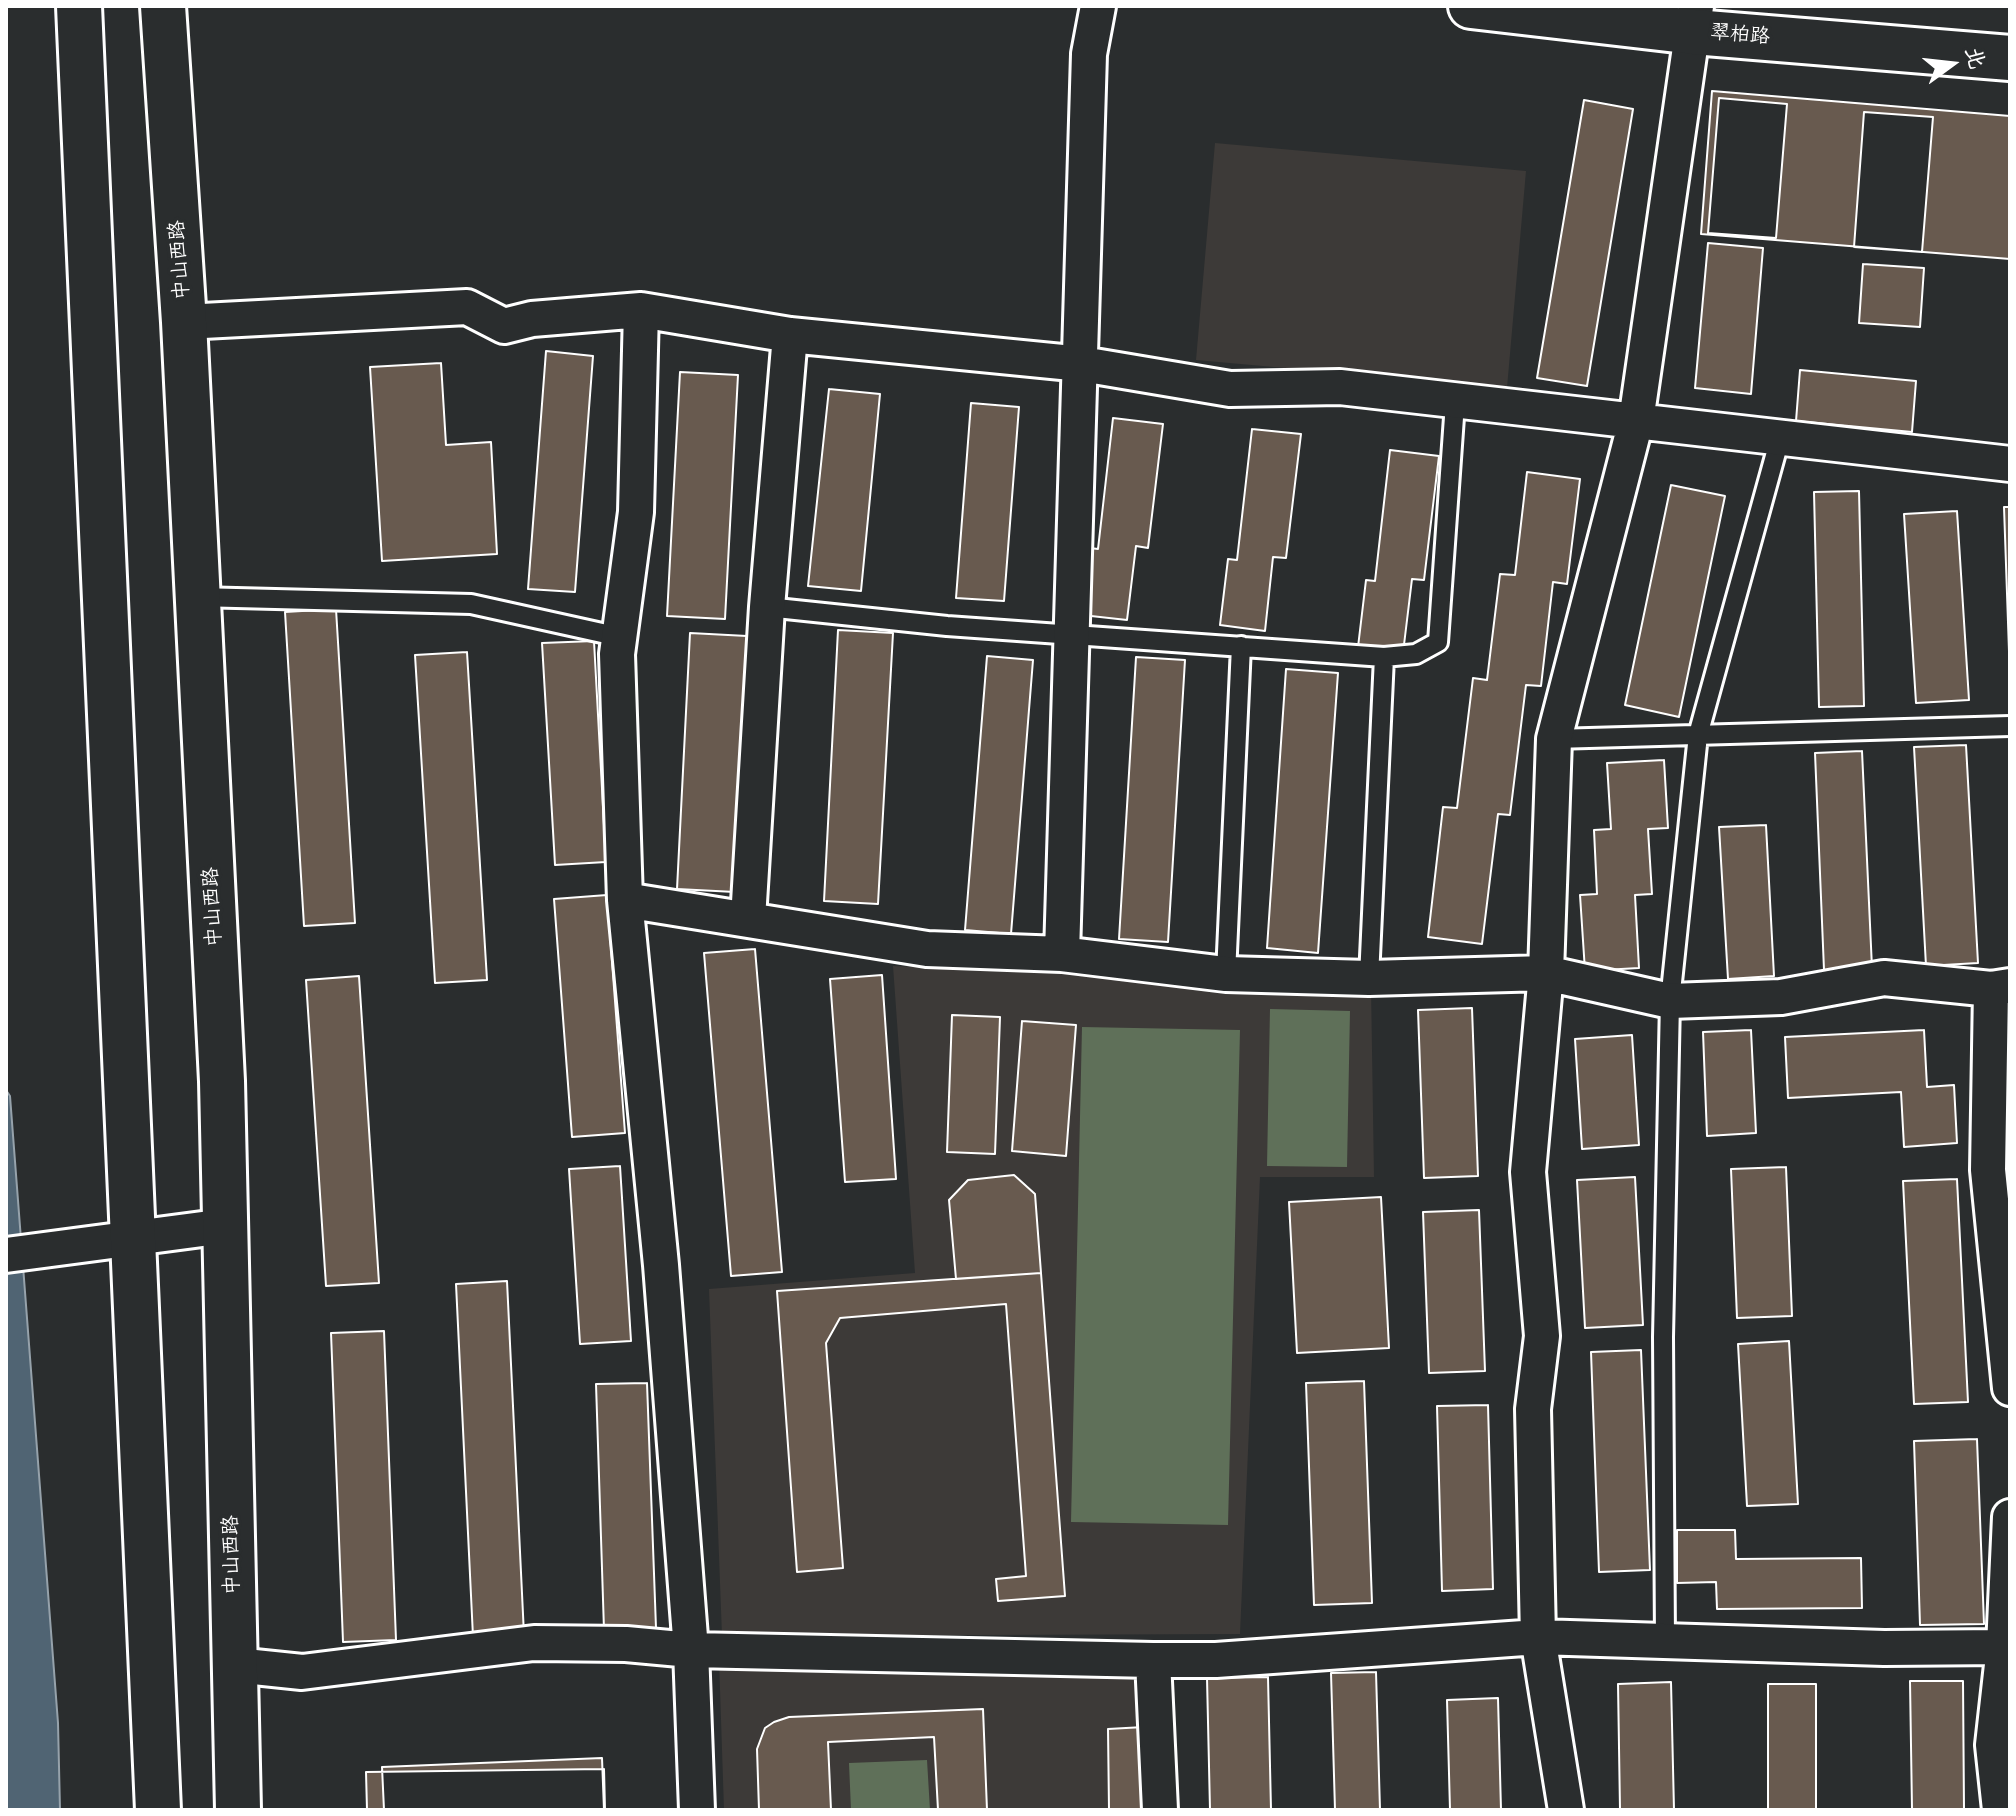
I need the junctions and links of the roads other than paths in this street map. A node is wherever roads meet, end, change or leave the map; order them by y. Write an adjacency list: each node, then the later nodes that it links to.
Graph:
1 (79, 6): 33 (main road)
2 (163, 6): 8 (main road, 中山西路)
3 (1098, 6): 10 (street)
4 (1471, 6): 5 (main road, 翠柏路)
5 (1695, 19): 6 (main road, 翠柏路); 12 (street)
6 (2010, 58)
7 (641, 310): 8 (street); 9 (street); 18 (street)
8 (184, 322): 15 (main road, 中山西路)
9 (790, 335): 10 (street); 16 (street)
10 (1082, 364): 11 (street); 17 (street)
11 (1455, 403): 12 (street); 20 (lane)
12 (1636, 421): 13 (street); 23 (street)
13 (1780, 438): 14 (street); 22 (lane)
14 (2010, 464)
15 (197, 597): 18 (lane); 32 (main road, 中山西路)
16 (767, 607): 17 (lane); 25 (street)
17 (1073, 634): 19 (lane); 26 (street)
18 (620, 637): 24 (street)
19 (1241, 646): 20 (lane); 28 (lane)
20 (1384, 657): 29 (lane)
21 (2010, 726): 22 (lane)
22 (1698, 735): 23 (lane); 31 (lane)
23 (1554, 739): 27 (street)
24 (625, 900): 25 (street); 40 (street)
25 (748, 919): 26 (street)
26 (1062, 954): 28 (street)
27 (1546, 973): 29 (street); 31 (street); 37 (street)
28 (1226, 974): 29 (street)
29 (1369, 978)
30 (2000, 988): 31 (street); 35 (street)
31 (1670, 1001): 38 (lane)
32 (225, 1226): 33 (street); 42 (main road, 中山西路)
33 (132, 1238): 34 (street); 43 (main road)
34 (6, 1255)
35 (2010, 1388)
36 (2010, 1517): 39 (street)
37 (1538, 1637): 38 (street); 41 (street); 47 (street)
38 (1665, 1640): 39 (street)
39 (2004, 1647): 48 (street)
40 (691, 1650): 41 (street); 42 (street); 45 (street)
41 (1153, 1660): 46 (street)
42 (235, 1665): 44 (main road, 中山西路)
43 (158, 1810)
44 (238, 1810)
45 (697, 1810)
46 (1160, 1810)
47 (1566, 1810)
48 (2000, 1810)

